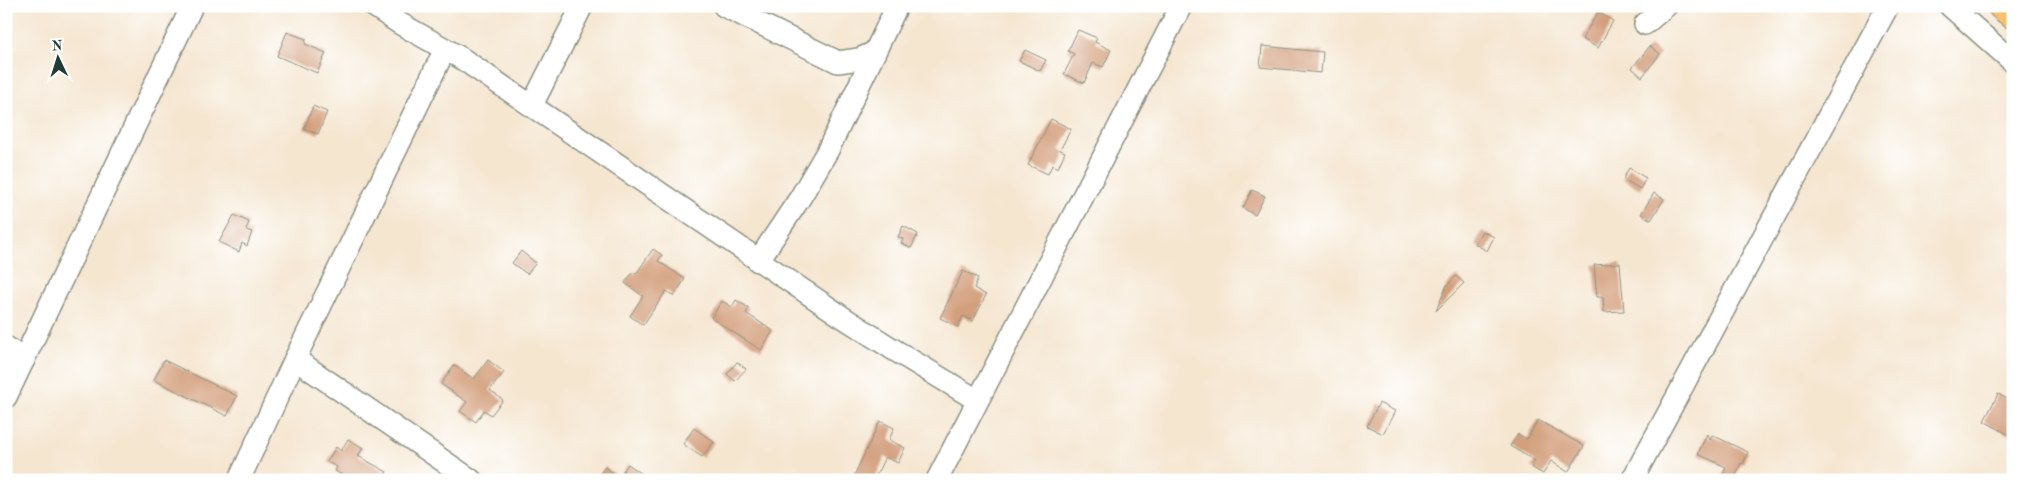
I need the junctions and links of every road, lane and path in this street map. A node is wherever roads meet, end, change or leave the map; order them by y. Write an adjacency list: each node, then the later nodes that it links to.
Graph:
1 (192, 6): 22 (street)
2 (374, 6): 13 (street)
3 (582, 6): 18 (street)
4 (724, 6): 15 (street)
5 (897, 6): 14 (street)
6 (1181, 6): 24 (street)
7 (1666, 6): 12 (street)
8 (1950, 6): 16 (street)
9 (2002, 6): 11 (highway)
10 (1885, 7): 28 (street)
11 (2013, 15)
12 (1645, 24)
13 (445, 50): 18 (street); 21 (street)
14 (876, 52): 15 (street); 17 (street)
15 (838, 62): 17 (street)
16 (2013, 62)
17 (855, 96): 19 (street)
18 (532, 105): 19 (street)
19 (758, 261): 24 (street)
20 (6, 348): 22 (street)
21 (295, 359): 25 (street); 26 (street)
22 (24, 360): 23 (street)
23 (6, 398)
24 (977, 400): 27 (street)
25 (239, 480)
26 (471, 480)
27 (936, 480)
28 (1632, 480)

